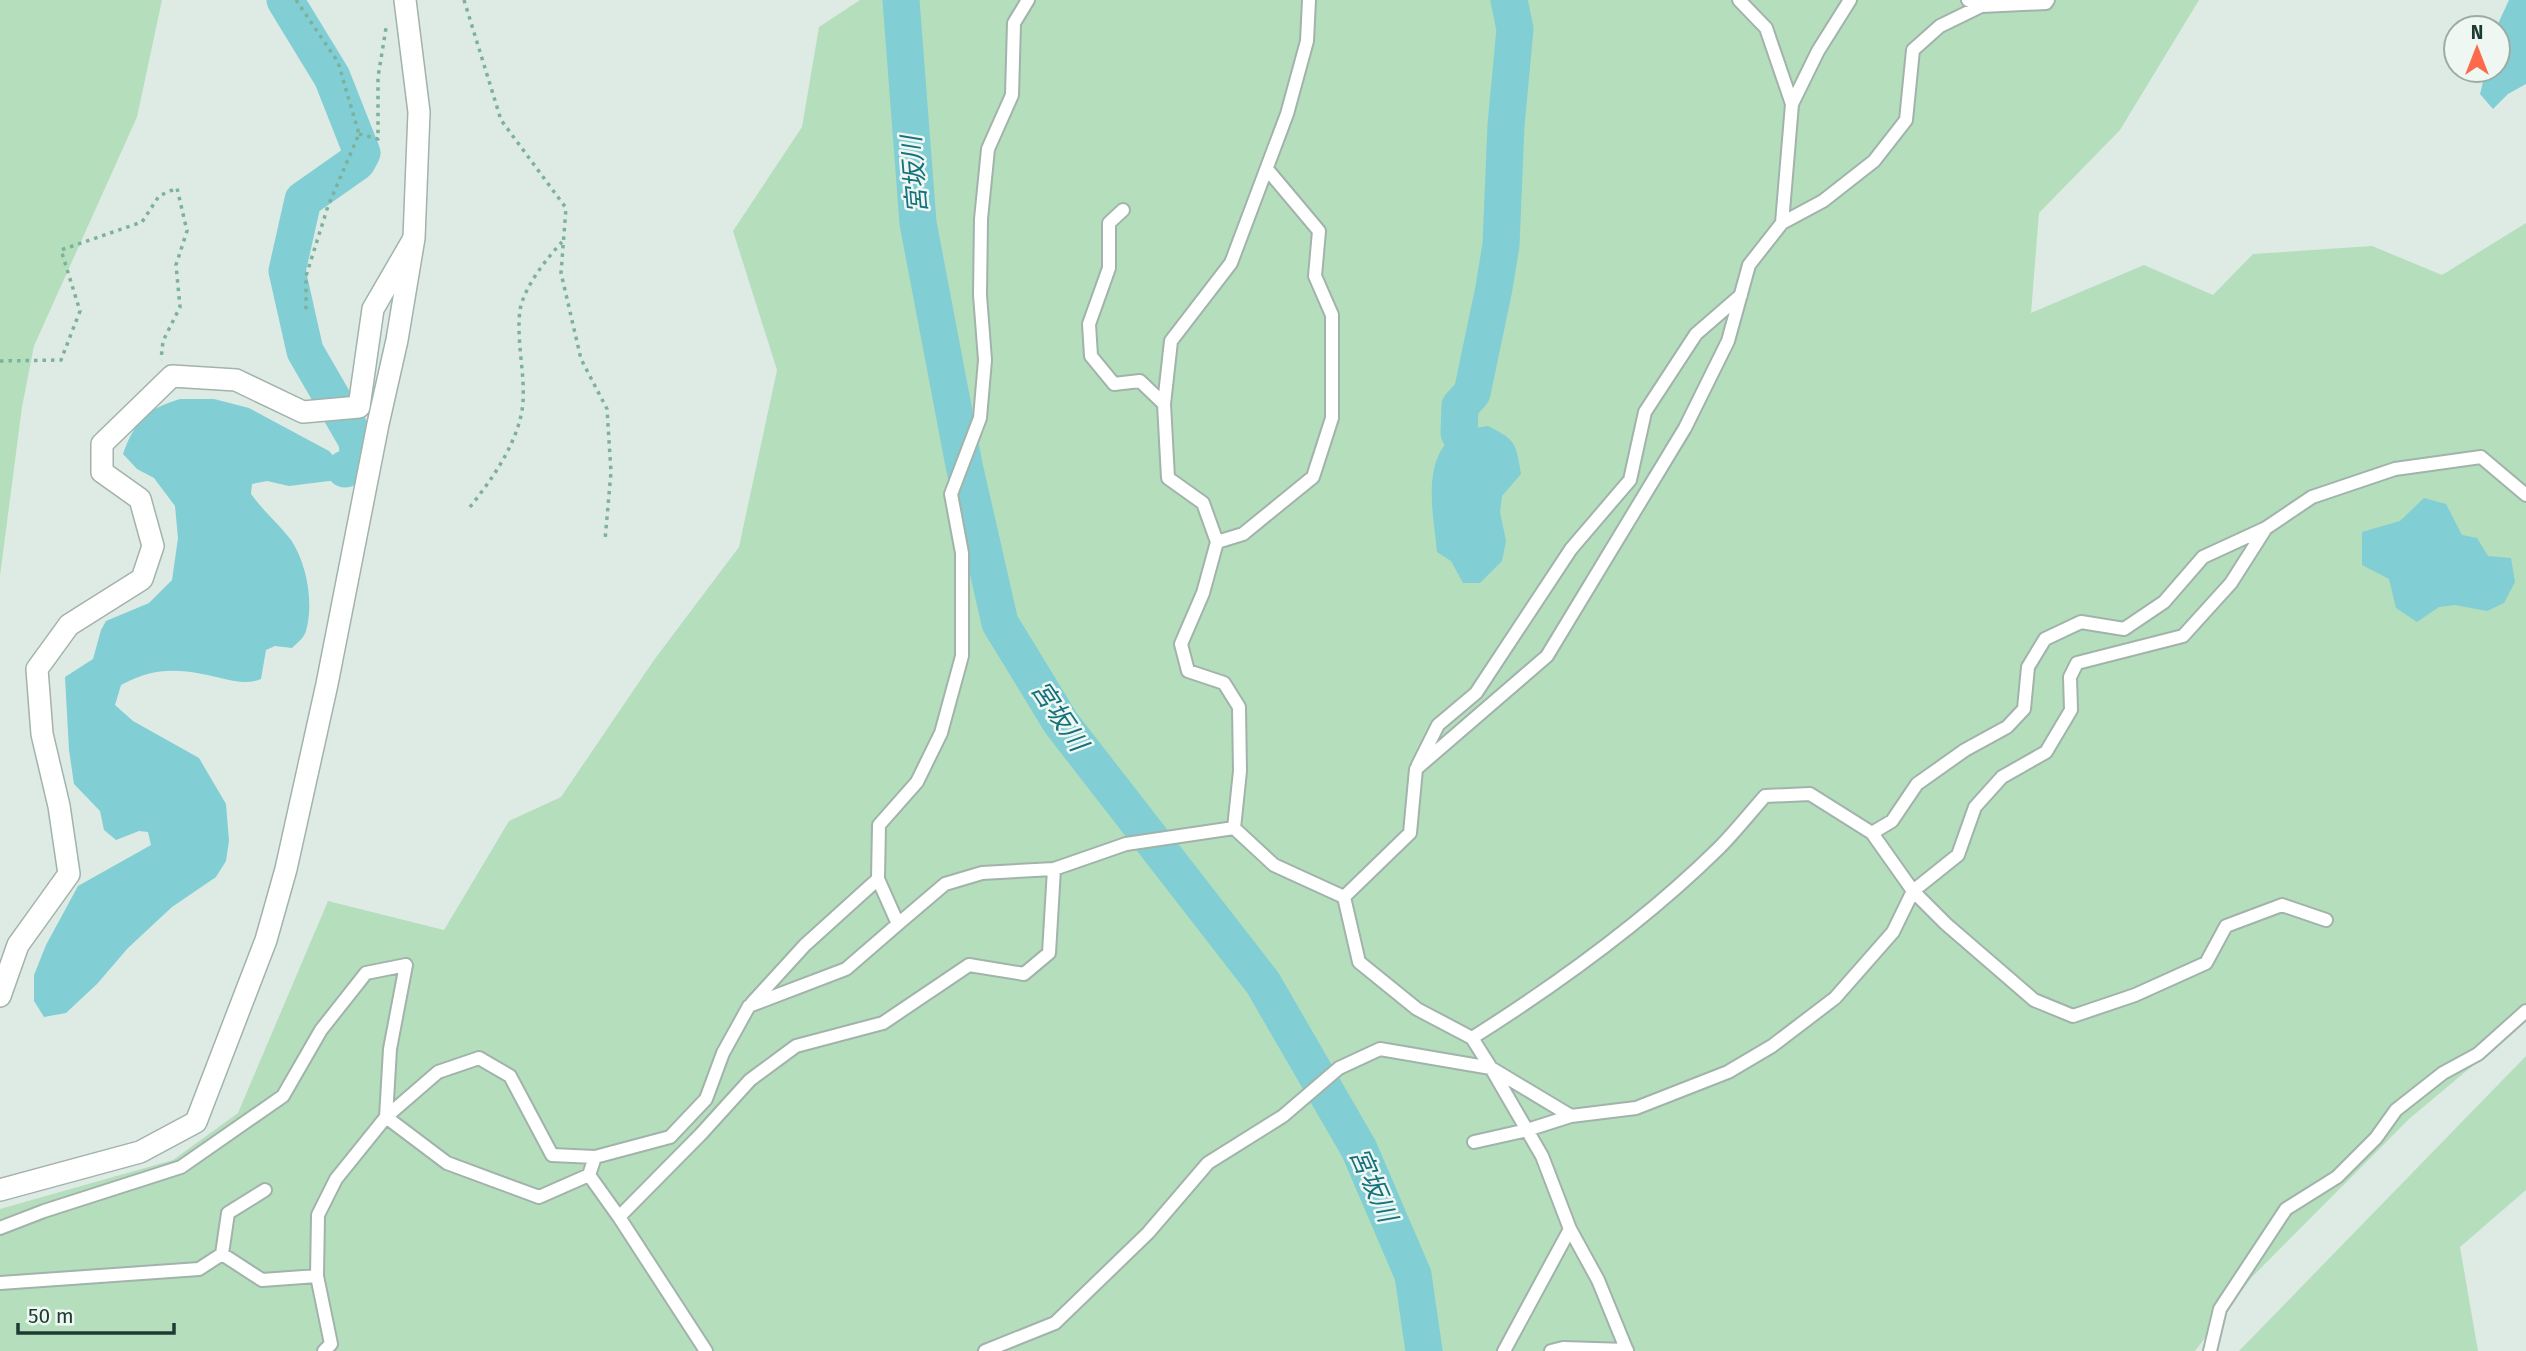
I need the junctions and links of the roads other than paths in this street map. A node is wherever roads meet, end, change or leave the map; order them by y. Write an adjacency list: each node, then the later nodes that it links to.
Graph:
1 (405, 0): 13 (street)
2 (1028, 0): 23 (lane)
3 (1310, 0): 10 (lane)
4 (1739, 0): 9 (lane)
5 (1850, 0): 9 (lane)
6 (1968, 0): 8 (lane)
7 (2048, 0): 8 (lane)
8 (1981, 6): 12 (lane)
9 (1792, 104): 12 (lane)
10 (1267, 169): 15 (lane); 18 (lane)
11 (1123, 210): 15 (lane)
12 (1782, 223): 14 (lane)
13 (414, 238): 28 (street); 39 (street)
14 (1741, 295): 19 (lane); 19 (lane)
15 (1164, 404): 18 (lane)
16 (2526, 495): 17 (lane)
17 (2266, 528): 21 (lane); 24 (lane)
18 (1217, 542): 20 (lane)
19 (1416, 769): 25 (lane)
20 (1234, 828): 22 (lane); 25 (lane)
21 (1872, 834): 24 (lane); 31 (lane)
22 (1054, 869): 27 (lane); 41 (lane)
23 (878, 879): 27 (lane); 29 (lane)
24 (1913, 891): 26 (lane); 33 (lane)
25 (1345, 897): 31 (lane)
26 (2326, 920)
27 (898, 924): 29 (lane)
28 (0, 996)
29 (749, 1006): 37 (lane)
30 (2526, 1011): 53 (lane)
31 (1472, 1038): 32 (lane)
32 (1491, 1068): 33 (lane); 35 (lane); 50 (lane)
33 (1571, 1116): 35 (lane)
34 (386, 1117): 37 (lane); 38 (lane); 42 (lane); 45 (lane)
35 (1527, 1130): 36 (lane); 43 (lane)
36 (1474, 1142)
37 (594, 1157): 38 (lane)
38 (589, 1175): 41 (lane)
39 (0, 1190)
40 (265, 1190): 44 (lane)
41 (619, 1217): 49 (lane)
42 (0, 1228)
43 (1570, 1229): 47 (lane); 51 (lane)
44 (222, 1254): 45 (lane); 46 (lane)
45 (317, 1276): 48 (lane)
46 (0, 1283)
47 (1627, 1350): 52 (lane)
48 (324, 1351)
49 (706, 1351)
50 (985, 1351)
51 (1504, 1351)
52 (1552, 1351)
53 (2210, 1351)

